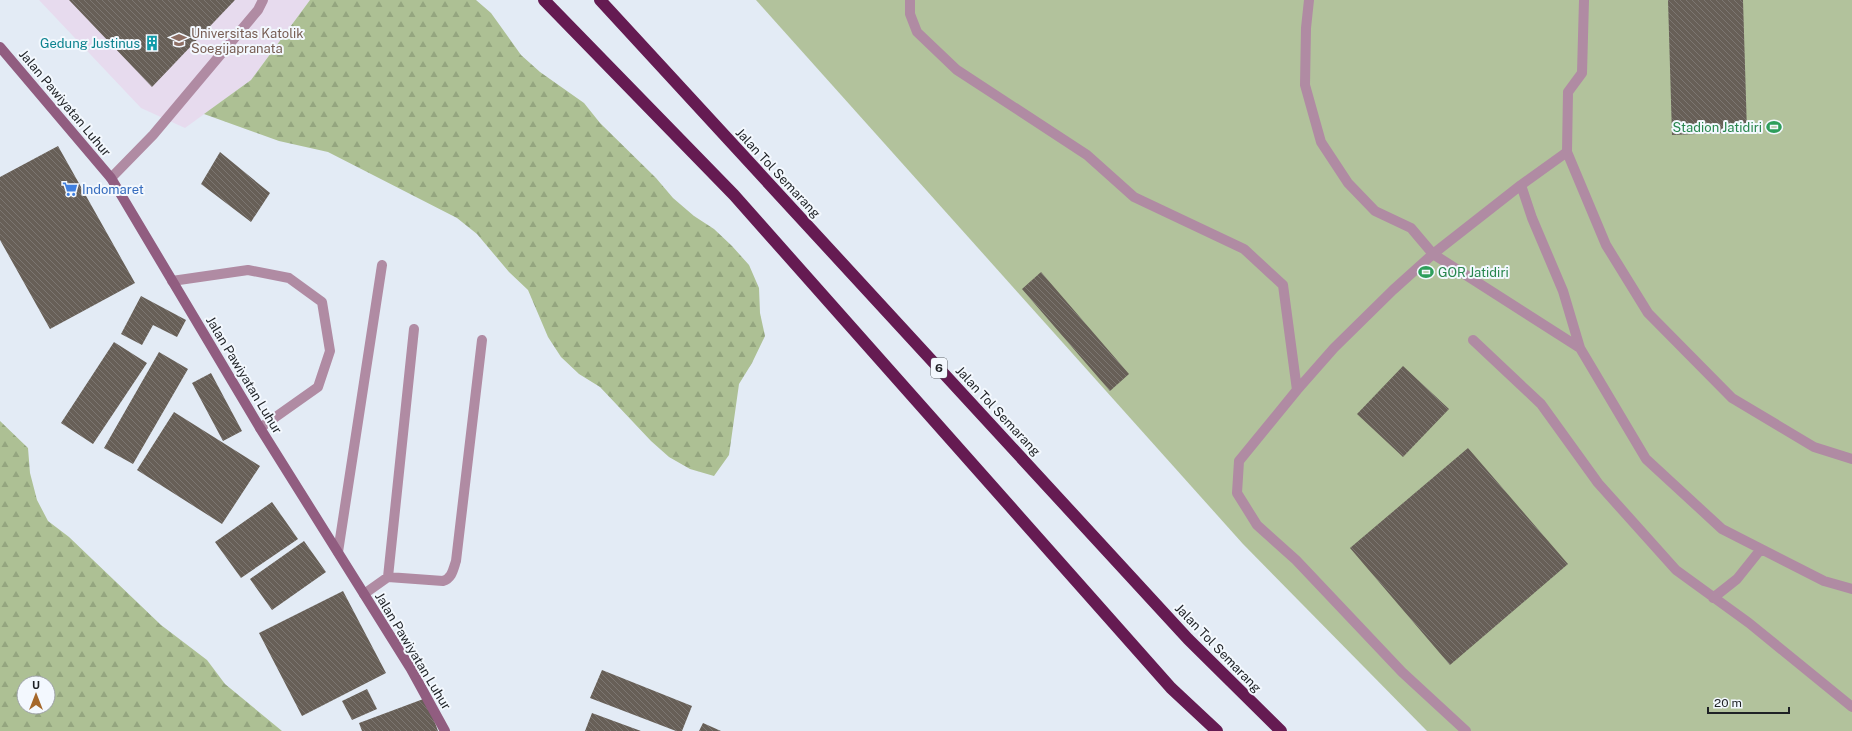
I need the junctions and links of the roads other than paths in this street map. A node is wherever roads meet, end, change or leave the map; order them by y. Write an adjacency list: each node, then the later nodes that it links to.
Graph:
1 (262, 0): 9 (lane)
2 (544, 0): 29 (highway)
3 (600, 0): 30 (highway, Jalan Tol Semarang / 6)
4 (910, 0): 18 (lane)
5 (1309, 0): 11 (lane)
6 (1584, 0): 8 (lane)
7 (0, 47): 9 (main road, Jalan Pawiyatan Luhur)
8 (1567, 152): 10 (lane); 20 (lane)
9 (111, 178): 13 (main road, Jalan Pawiyatan Luhur)
10 (1521, 185): 11 (lane); 17 (lane)
11 (1433, 254): 17 (lane); 18 (lane)
12 (382, 265): 22 (lane)
13 (172, 281): 19 (main road, Jalan Pawiyatan Luhur); 19 (lane)
14 (414, 329): 23 (lane)
15 (482, 340): 23 (lane)
16 (1473, 340): 26 (lane)
17 (1580, 348): 21 (lane)
18 (1297, 390): 31 (lane)
19 (260, 428): 22 (main road, Jalan Pawiyatan Luhur)
20 (1852, 459)
21 (1761, 549): 24 (lane); 26 (lane)
22 (338, 552): 25 (main road, Jalan Pawiyatan Luhur)
23 (388, 577): 25 (lane)
24 (1852, 589)
25 (364, 594): 28 (main road, Jalan Pawiyatan Luhur)
26 (1713, 598): 27 (lane)
27 (1852, 708)
28 (445, 731)
29 (1217, 731)
30 (1281, 731)
31 (1466, 731)

